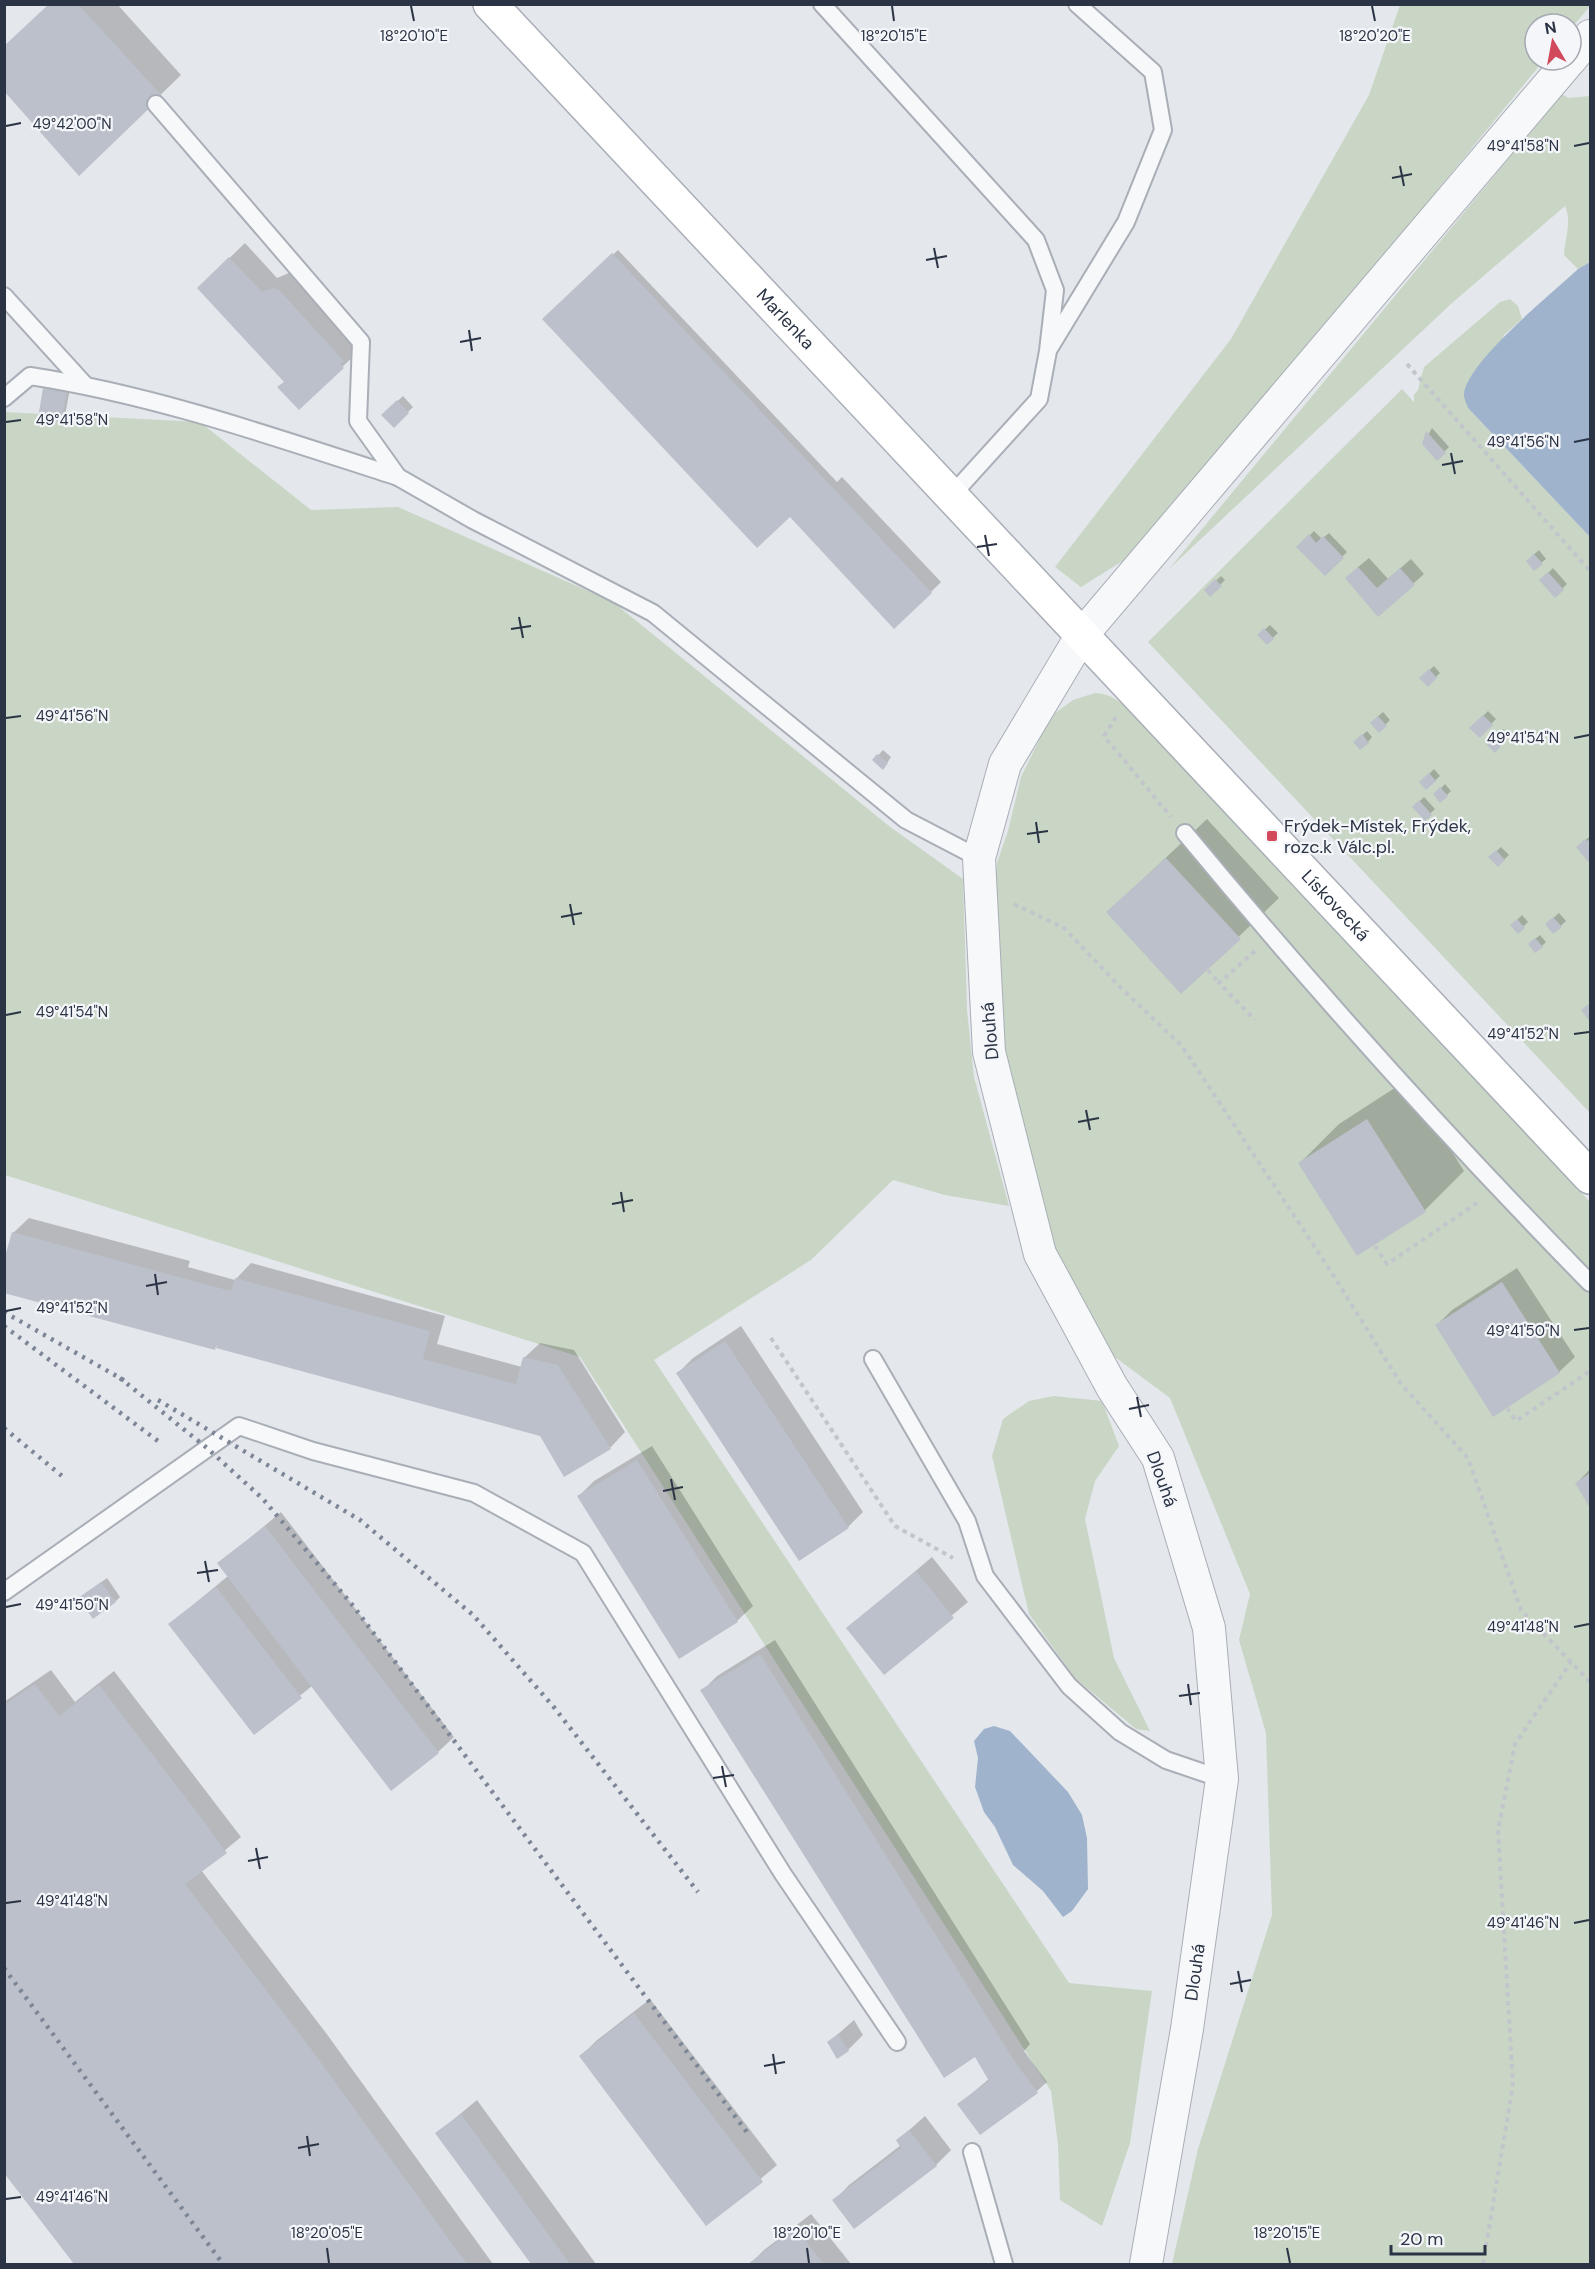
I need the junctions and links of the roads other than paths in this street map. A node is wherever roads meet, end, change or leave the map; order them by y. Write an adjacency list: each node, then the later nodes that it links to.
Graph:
1 (490, 4): 11 (main road, Marlenka)
2 (822, 4): 7 (lane)
3 (1077, 4): 7 (lane)
4 (1560, 72): 12 (street, Dlouhá)
5 (156, 104): 10 (lane)
6 (4, 296): 8 (lane)
7 (1048, 351): 11 (lane)
8 (84, 384): 9 (lane); 10 (lane)
9 (4, 398)
10 (398, 477): 14 (lane)
11 (951, 496): 12 (main road, Marlenka)
12 (1082, 635): 14 (street, Dlouhá); 15 (main road, Lískovecká)
13 (1185, 833): 16 (lane)
14 (979, 858): 19 (street, Dlouhá)
15 (1590, 1177)
16 (1590, 1283)
17 (873, 1359): 19 (lane)
18 (4, 1592): 20 (lane)
19 (1222, 1779): 23 (street, Dlouhá)
20 (897, 2042)
21 (972, 2152): 22 (lane)
22 (1004, 2265)
23 (1146, 2265)

